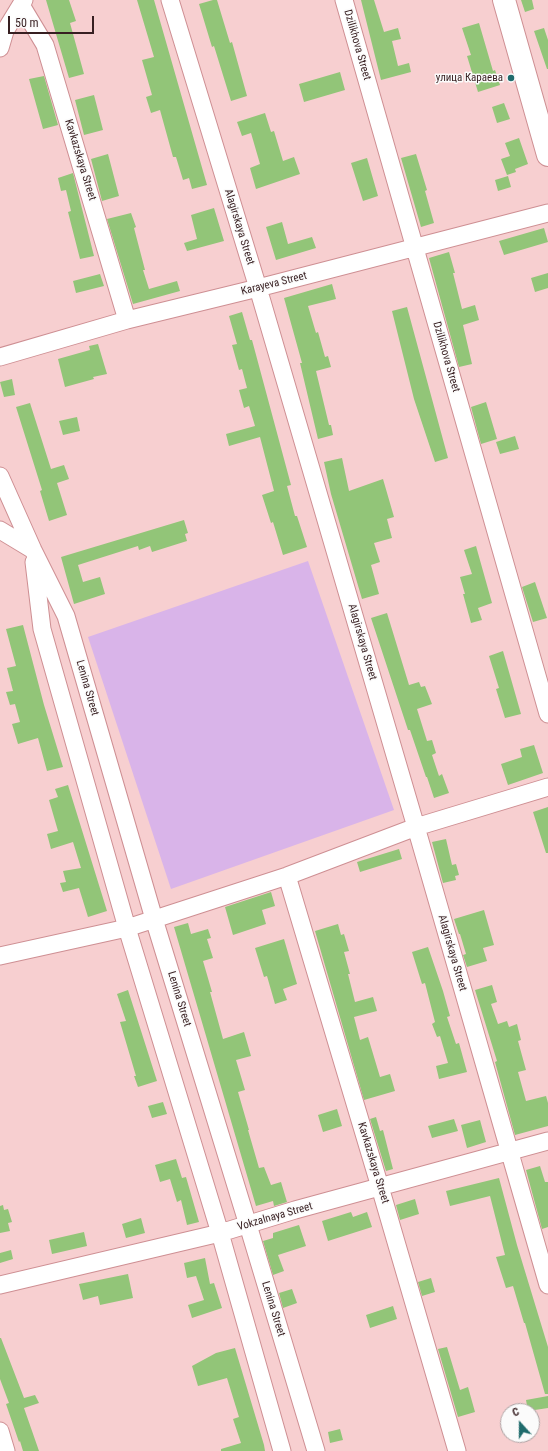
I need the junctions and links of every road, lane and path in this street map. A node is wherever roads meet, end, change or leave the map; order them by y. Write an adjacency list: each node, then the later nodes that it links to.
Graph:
1 (170, 0): 9 (street, Alagirskaya Street)
2 (344, 0): 8 (street, Dzilikhova Street)
3 (504, 0): 6 (main road)
4 (22, 3): 5 (street); 10 (street, Kavkazskaya Street)
5 (0, 48)
6 (548, 155)
7 (548, 213): 8 (street, Karayeva Street)
8 (414, 248): 9 (street, Karayeva Street); 15 (street, Dzilikhova Street)
9 (258, 288): 10 (street, Karayeva Street); 17 (street, Alagirskaya Street)
10 (127, 320): 11 (street, Karayeva Street)
11 (0, 357)
12 (0, 476): 14 (street, Lenina Street)
13 (0, 530): 14 (street)
14 (33, 550): 19 (street, Lenina Street); 20 (street, Lenina Street)
15 (548, 714)
16 (548, 787): 17 (street)
17 (416, 827): 18 (street); 23 (street, Alagirskaya Street)
18 (287, 876): 19 (street); 24 (street, Kavkazskaya Street)
19 (154, 919): 20 (street); 25 (street, Lenina Street)
20 (127, 928): 21 (street); 26 (street, Lenina Street)
21 (0, 956)
22 (548, 1141): 23 (street, Vokzalnaya Street)
23 (509, 1152): 24 (street, Vokzalnaya Street); 27 (street, Alagirskaya Street)
24 (380, 1187): 25 (street, Vokzalnaya Street); 33 (street, Kavkazskaya Street)
25 (248, 1224): 26 (street, Vokzalnaya Street); 32 (street, Lenina Street)
26 (220, 1233): 28 (street, Vokzalnaya Street); 31 (street, Lenina Street)
27 (548, 1284)
28 (0, 1286)
29 (0, 1430): 30 (street)
30 (6, 1451)
31 (282, 1451)
32 (316, 1451)
33 (457, 1451)

